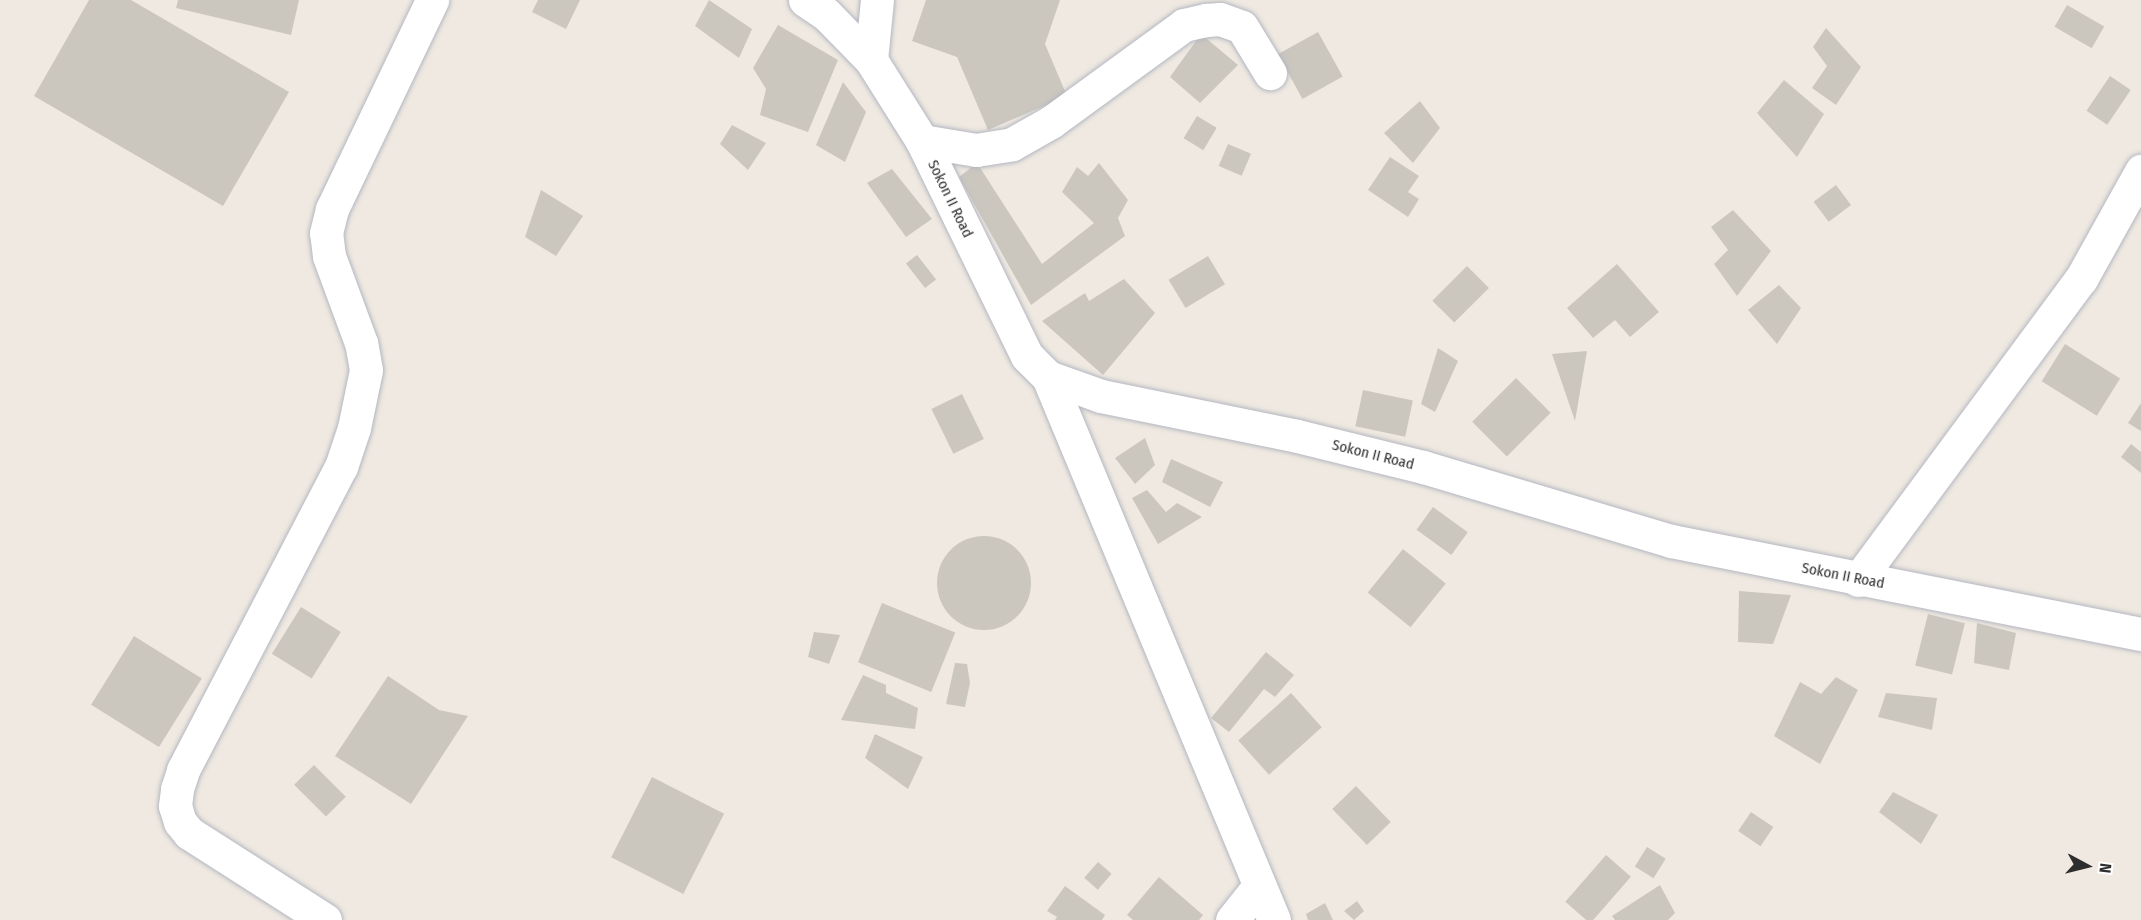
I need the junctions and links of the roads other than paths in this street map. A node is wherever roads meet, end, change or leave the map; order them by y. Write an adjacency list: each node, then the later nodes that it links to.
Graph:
1 (432, 0): 12 (street)
2 (805, 0): 4 (street, Sokon II Road)
3 (877, 0): 4 (street)
4 (871, 60): 6 (street, Sokon II Road)
5 (1270, 73): 6 (street)
6 (922, 141): 8 (street, Sokon II Road)
7 (2141, 171): 9 (street)
8 (1048, 377): 9 (street, Sokon II Road); 11 (street)
9 (1858, 580): 10 (street, Sokon II Road)
10 (2141, 634)
11 (1259, 886): 13 (street); 14 (street)
12 (316, 918)
13 (1232, 920)
14 (1274, 920)

